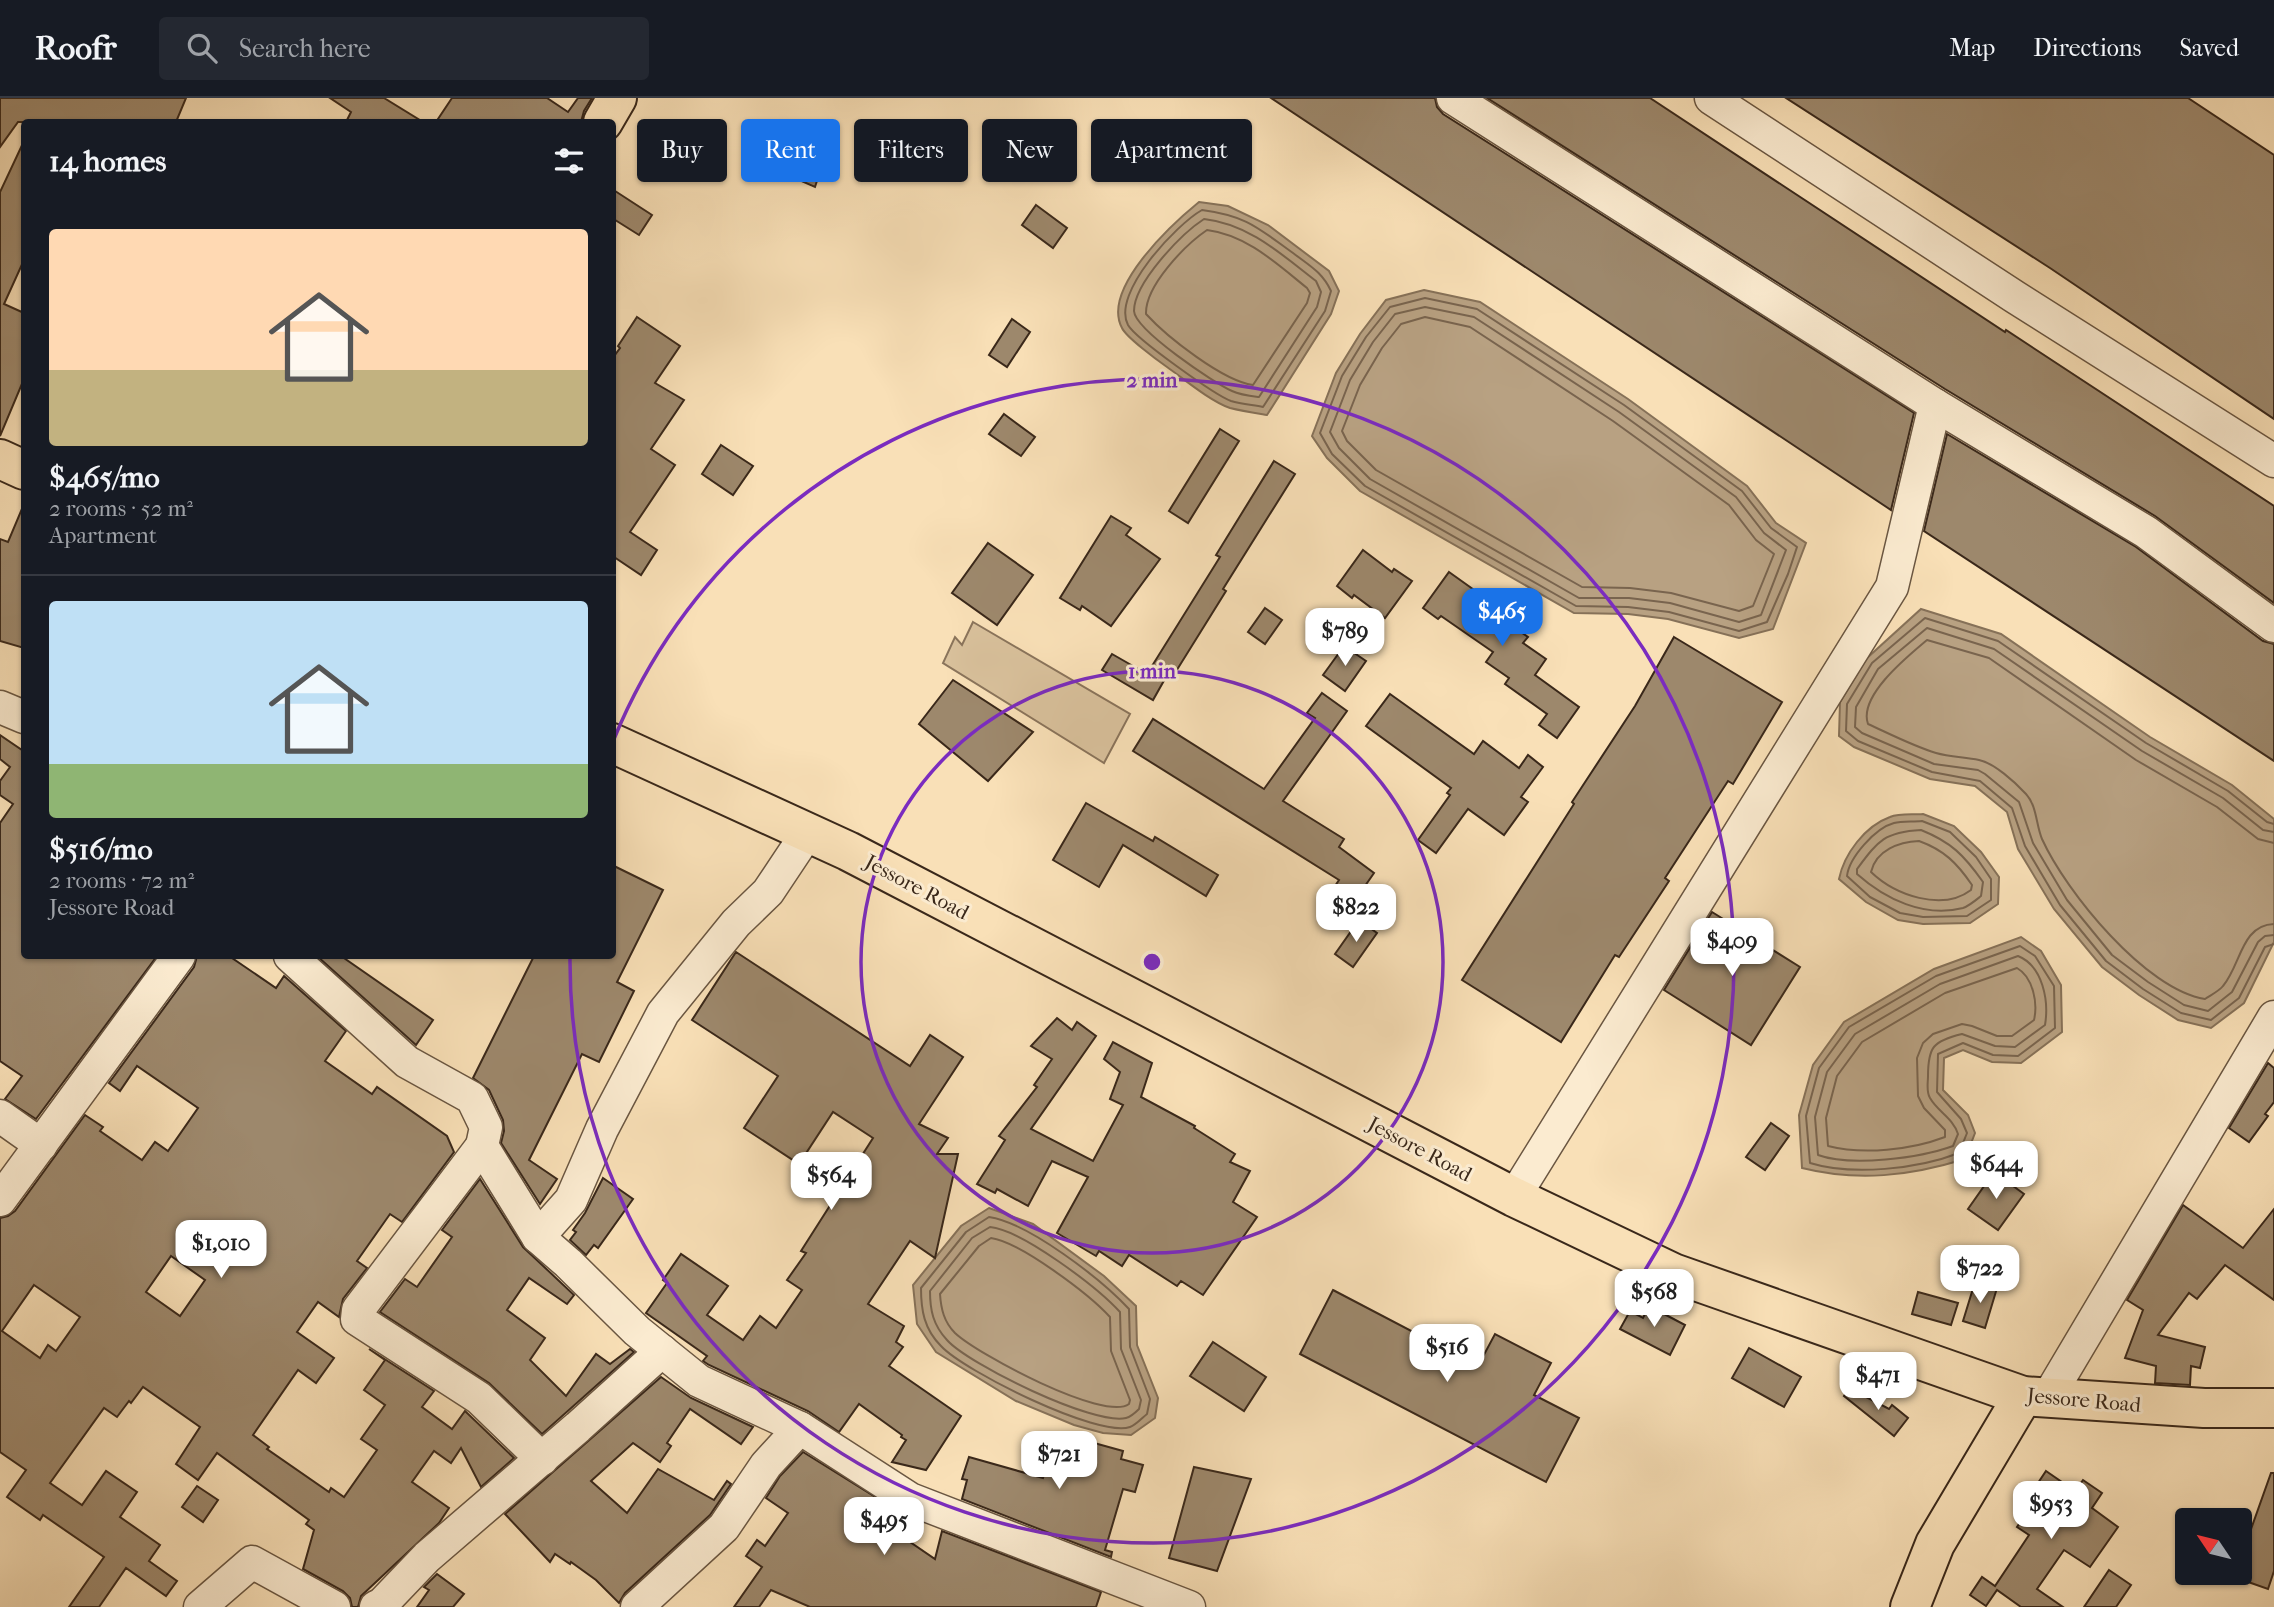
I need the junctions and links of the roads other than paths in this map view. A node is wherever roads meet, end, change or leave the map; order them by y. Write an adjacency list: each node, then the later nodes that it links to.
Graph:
1 (617, 98): 4 (main road)
2 (1453, 98): 5 (street)
3 (1711, 98): 7 (street)
4 (605, 119)
5 (1935, 405): 9 (street); 20 (street)
6 (0, 459): 8 (main road)
7 (2274, 461)
8 (21, 469)
9 (2274, 626)
10 (0, 707): 11 (street)
11 (21, 716)
12 (616, 745): 13 (main road, Jessore Road)
13 (808, 832): 20 (main road, Jessore Road); 22 (street)
14 (177, 959): 18 (street)
15 (293, 959): 19 (street)
16 (2274, 1017): 24 (street)
17 (0, 1116): 18 (street)
18 (41, 1145): 21 (street)
19 (482, 1146): 22 (street); 27 (street)
20 (1514, 1197): 24 (main road, Jessore Road)
21 (0, 1200)
22 (538, 1237): 23 (street)
23 (662, 1351): 26 (street); 27 (street)
24 (2035, 1398): 25 (main road, Jessore Road); 33 (main road); 34 (main road)
25 (2274, 1408)
26 (800, 1428): 31 (street); 32 (street)
27 (542, 1459): 30 (street)
28 (201, 1607): 29 (street)
29 (334, 1607)
30 (376, 1607)
31 (637, 1607)
32 (1189, 1607)
33 (1910, 1607)
34 (1932, 1607)

